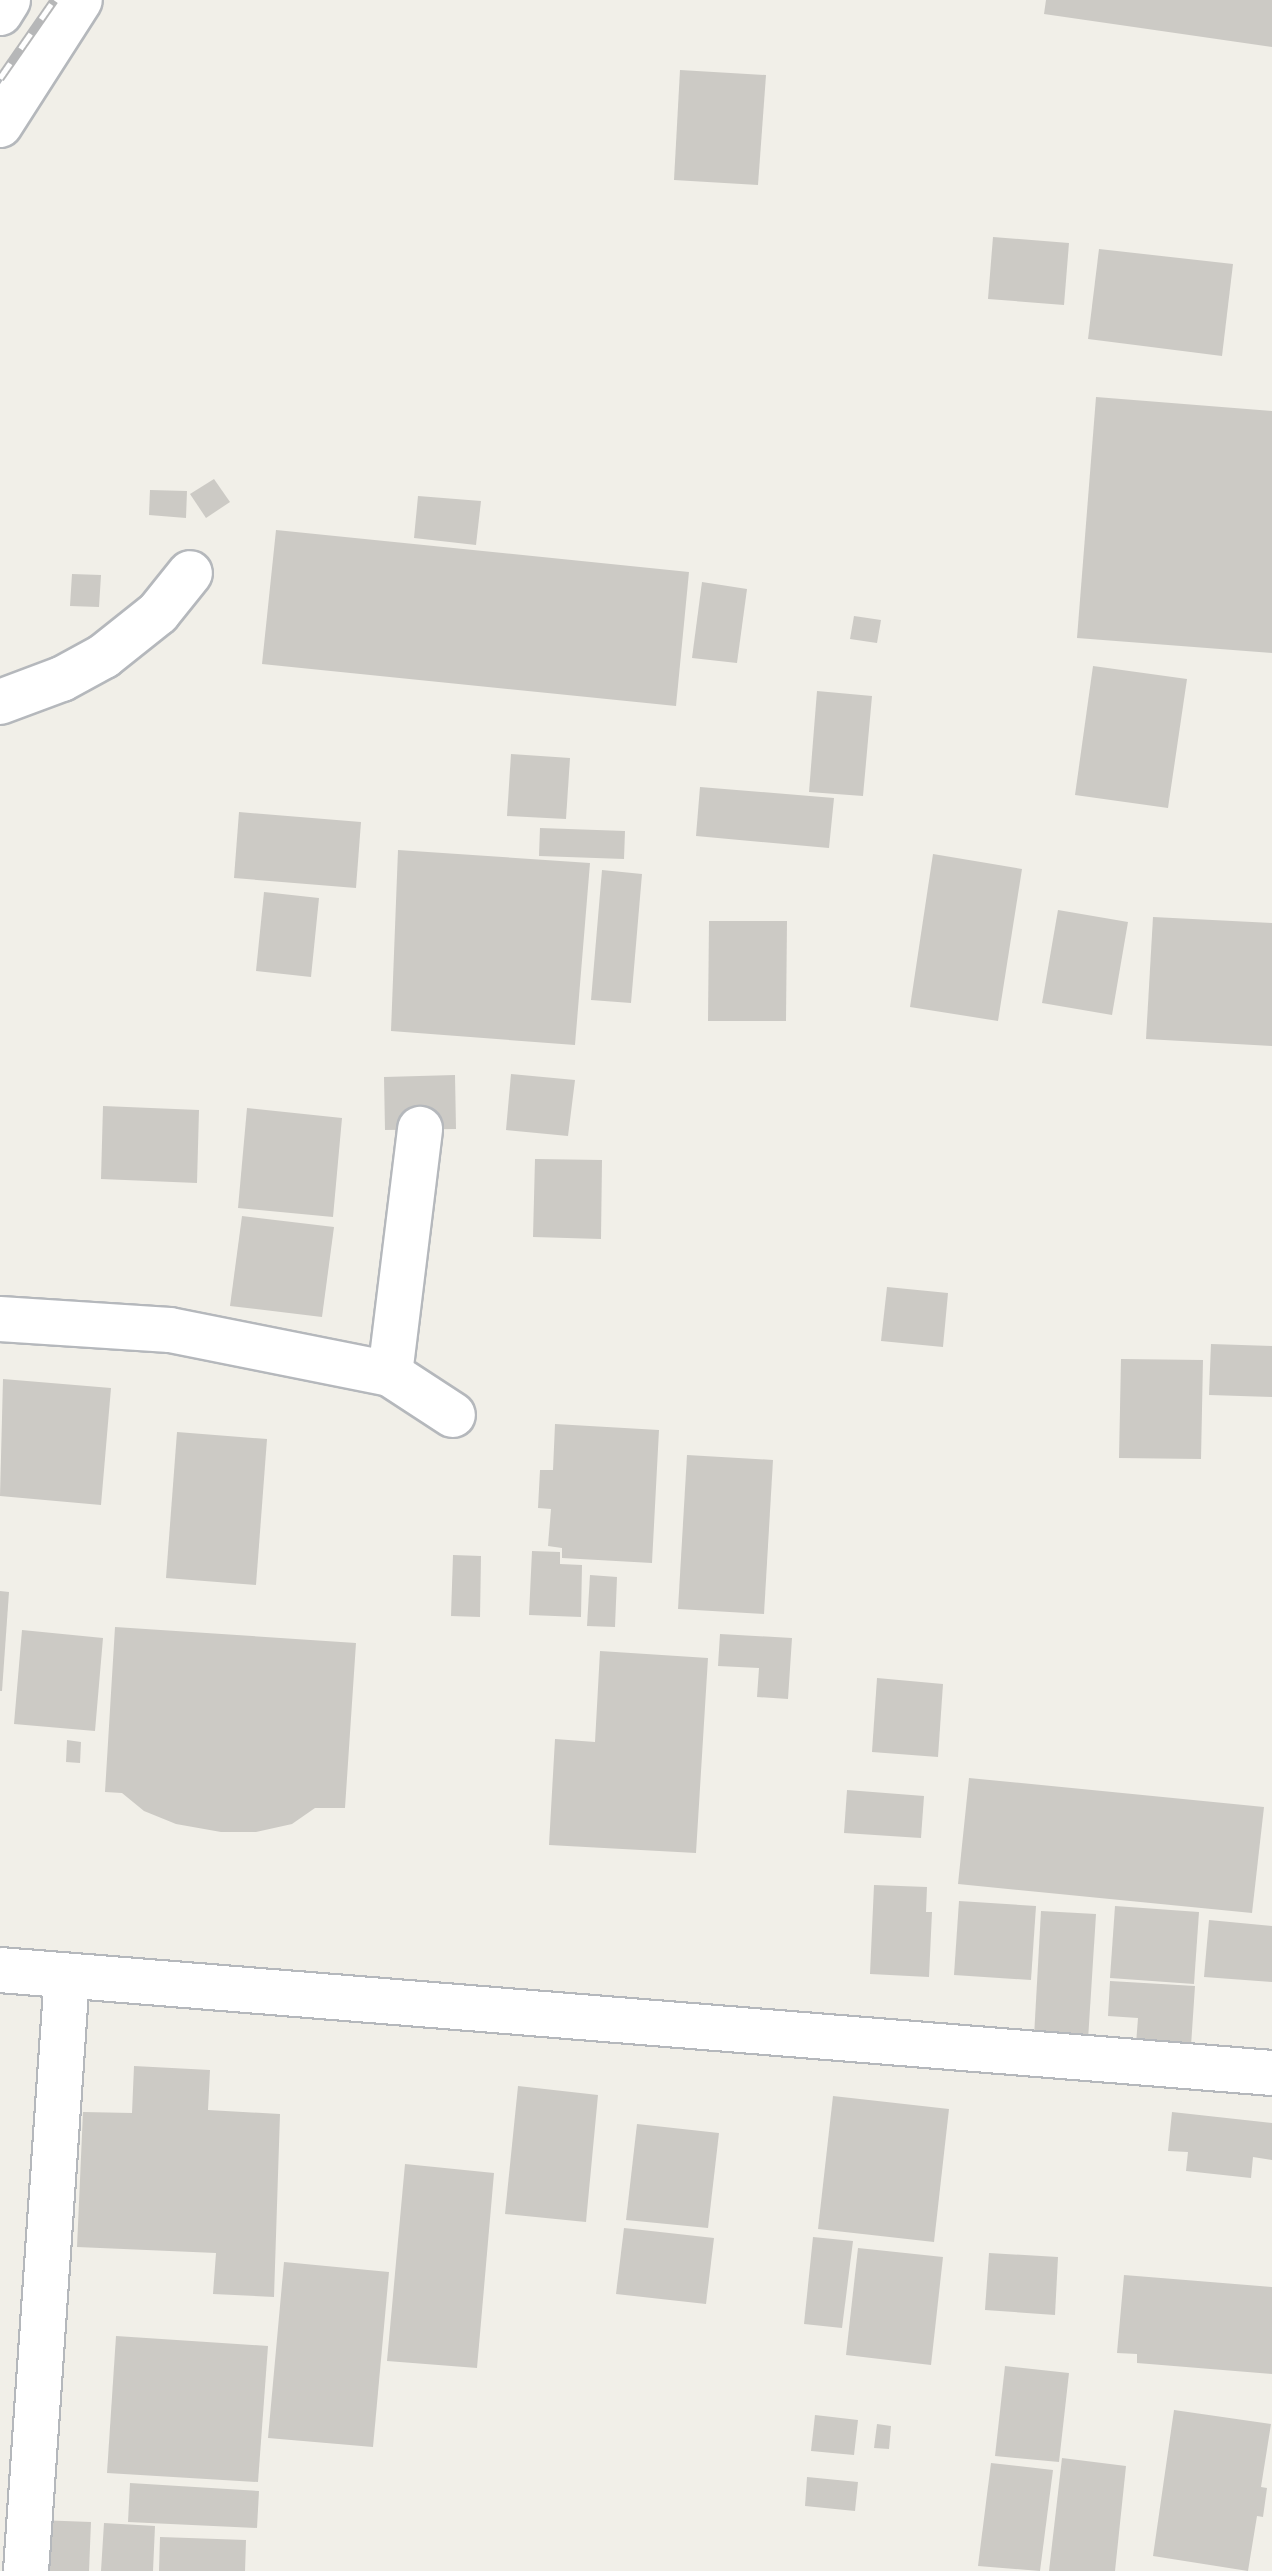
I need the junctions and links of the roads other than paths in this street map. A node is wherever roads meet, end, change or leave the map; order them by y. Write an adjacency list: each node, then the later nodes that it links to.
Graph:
1 (8, 0): 3 (street)
2 (80, 0): 4 (street)
3 (0, 13)
4 (0, 125)
5 (190, 573): 6 (street)
6 (0, 702)
7 (420, 1129): 9 (street)
8 (0, 1319): 9 (street)
9 (390, 1374): 10 (street)
10 (453, 1415)
11 (0, 1970): 12 (street)
12 (67, 1975): 13 (street); 14 (street)
13 (1272, 2073)
14 (26, 2571)

